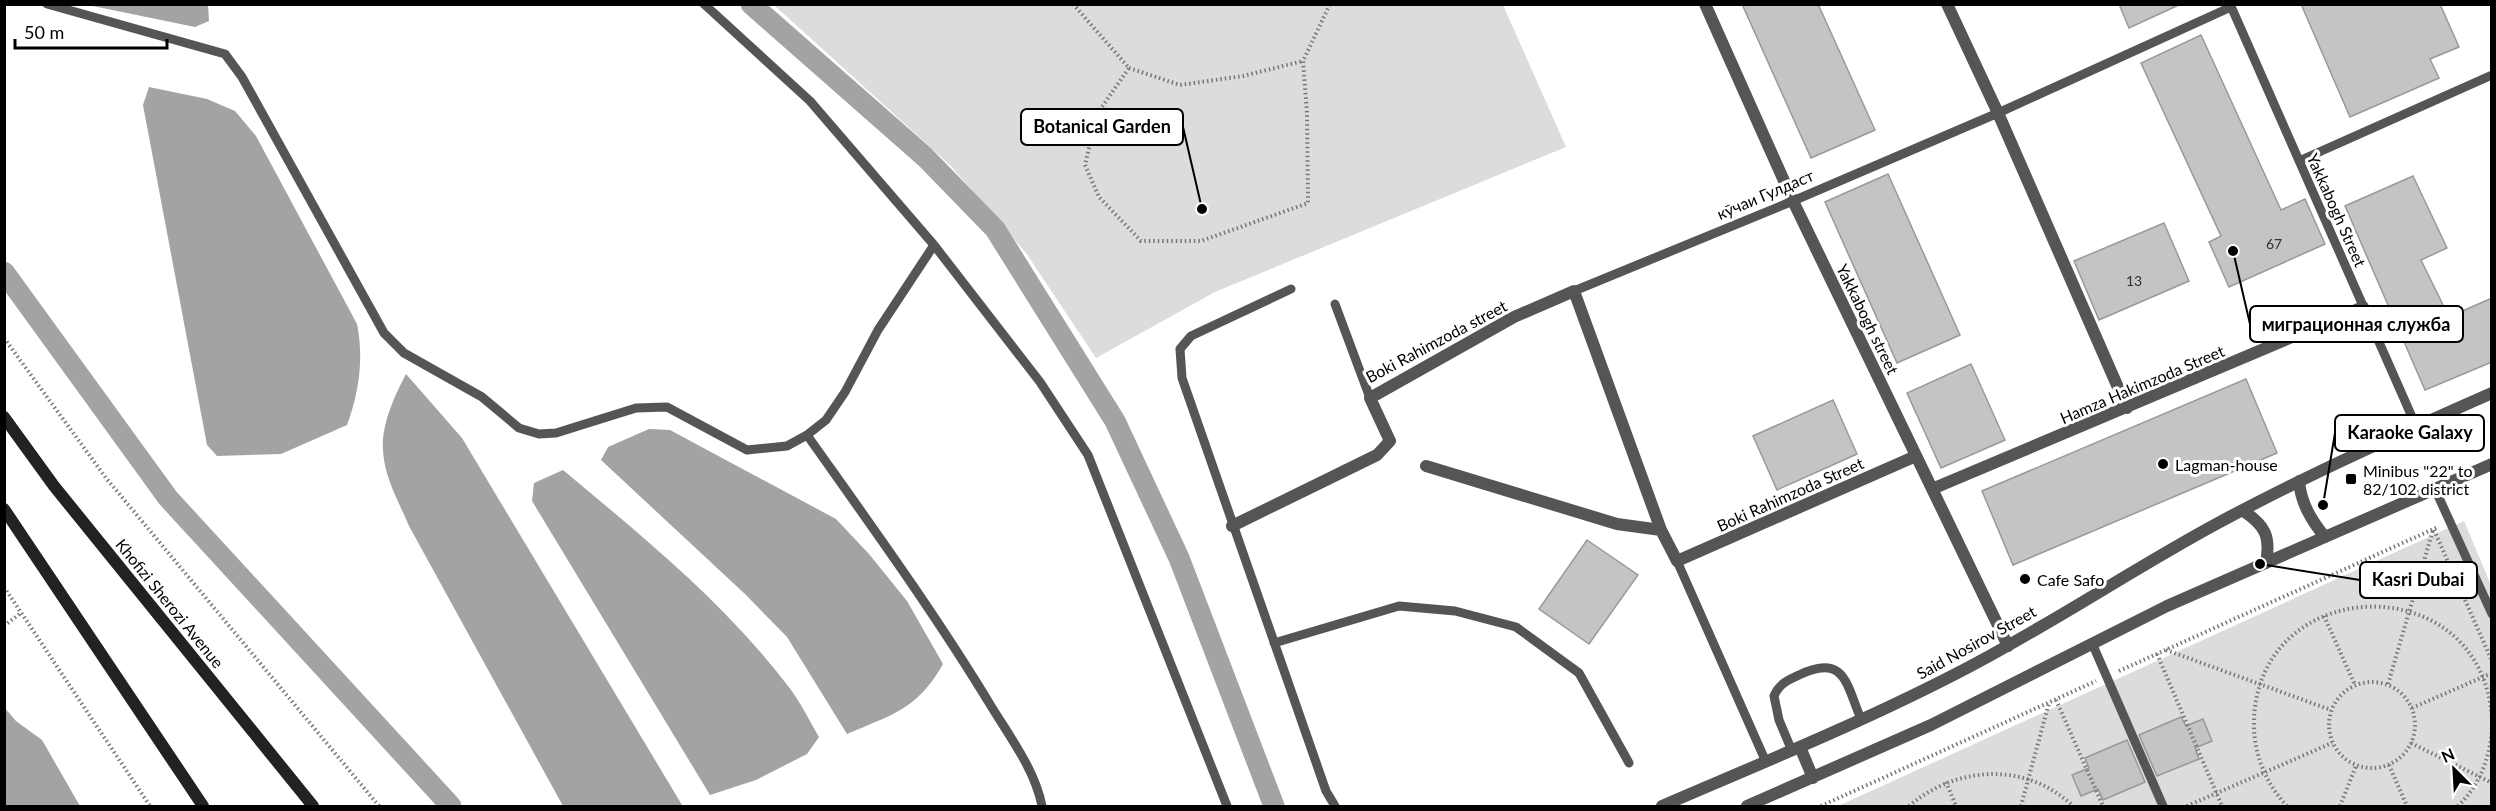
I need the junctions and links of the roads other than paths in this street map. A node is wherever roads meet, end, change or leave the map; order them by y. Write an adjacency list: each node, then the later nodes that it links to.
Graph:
1 (47, 4): 20 (lane)
2 (704, 4): 10 (lane)
3 (1705, 4): 9 (street, Yakkabogh street)
4 (1947, 4): 7 (street)
5 (2230, 6): 7 (lane, кӯчаи Гулдаст); 8 (lane, Yakkabogh Street)
6 (2492, 75): 8 (lane)
7 (1998, 113): 9 (lane, кӯчаи Гулдаст); 17 (street)
8 (2299, 161): 14 (lane, Yakkabogh Street)
9 (1794, 201): 12 (lane, кӯчаи Гулдаст); 21 (street, Yakkabogh street)
10 (934, 245): 20 (lane); 46 (lane)
11 (1291, 289): 29 (lane)
12 (1574, 291): 16 (street, Boki Rahimzoda street); 30 (street)
13 (1335, 304): 16 (lane, Boki Rahimzoda street)
14 (2363, 307): 17 (street, Hamza Hakimzoda Street); 19 (lane, Yakkabogh Street)
15 (2492, 393): 19 (street, Said Nosirov Street)
16 (1370, 398): 29 (street)
17 (2127, 408): 25 (street, Hamza Hakimzoda Street)
18 (4, 417): 44 (main road, Khofizi Sherozi Avenue)
19 (2416, 426): 24 (street, Said Nosirov Street)
20 (807, 435): 45 (lane)
21 (1916, 456): 25 (street, Yakkabogh street); 32 (street, Boki Rahimzoda Street)
22 (2492, 464): 26 (street)
23 (1426, 466): 30 (street)
24 (2299, 481): 28 (street, Said Nosirov Street); 31 (street)
25 (1932, 489): 37 (street, Yakkabogh street)
26 (2436, 489): 31 (street); 34 (lane)
27 (4, 509): 43 (main road)
28 (2242, 510): 33 (street); 37 (street, Said Nosirov Street)
29 (1232, 526): 35 (lane)
30 (1661, 530): 32 (street)
31 (2325, 537): 33 (street)
32 (1677, 561): 40 (lane)
33 (2266, 563): 36 (street)
34 (2492, 614)
35 (1274, 643): 41 (lane); 47 (lane)
36 (2092, 643): 42 (street); 50 (lane)
37 (2008, 646): 38 (street, Said Nosirov Street)
38 (1861, 719): 39 (street, Said Nosirov Street); 39 (lane)
39 (1796, 749): 40 (street, Said Nosirov Street); 42 (street)
40 (1766, 762): 48 (street, Said Nosirov Street)
41 (1629, 763)
42 (1813, 778): 49 (street)
43 (203, 807)
44 (313, 807)
45 (1042, 807)
46 (1227, 807)
47 (1335, 807)
48 (1662, 807)
49 (1747, 807)
50 (2163, 807)

